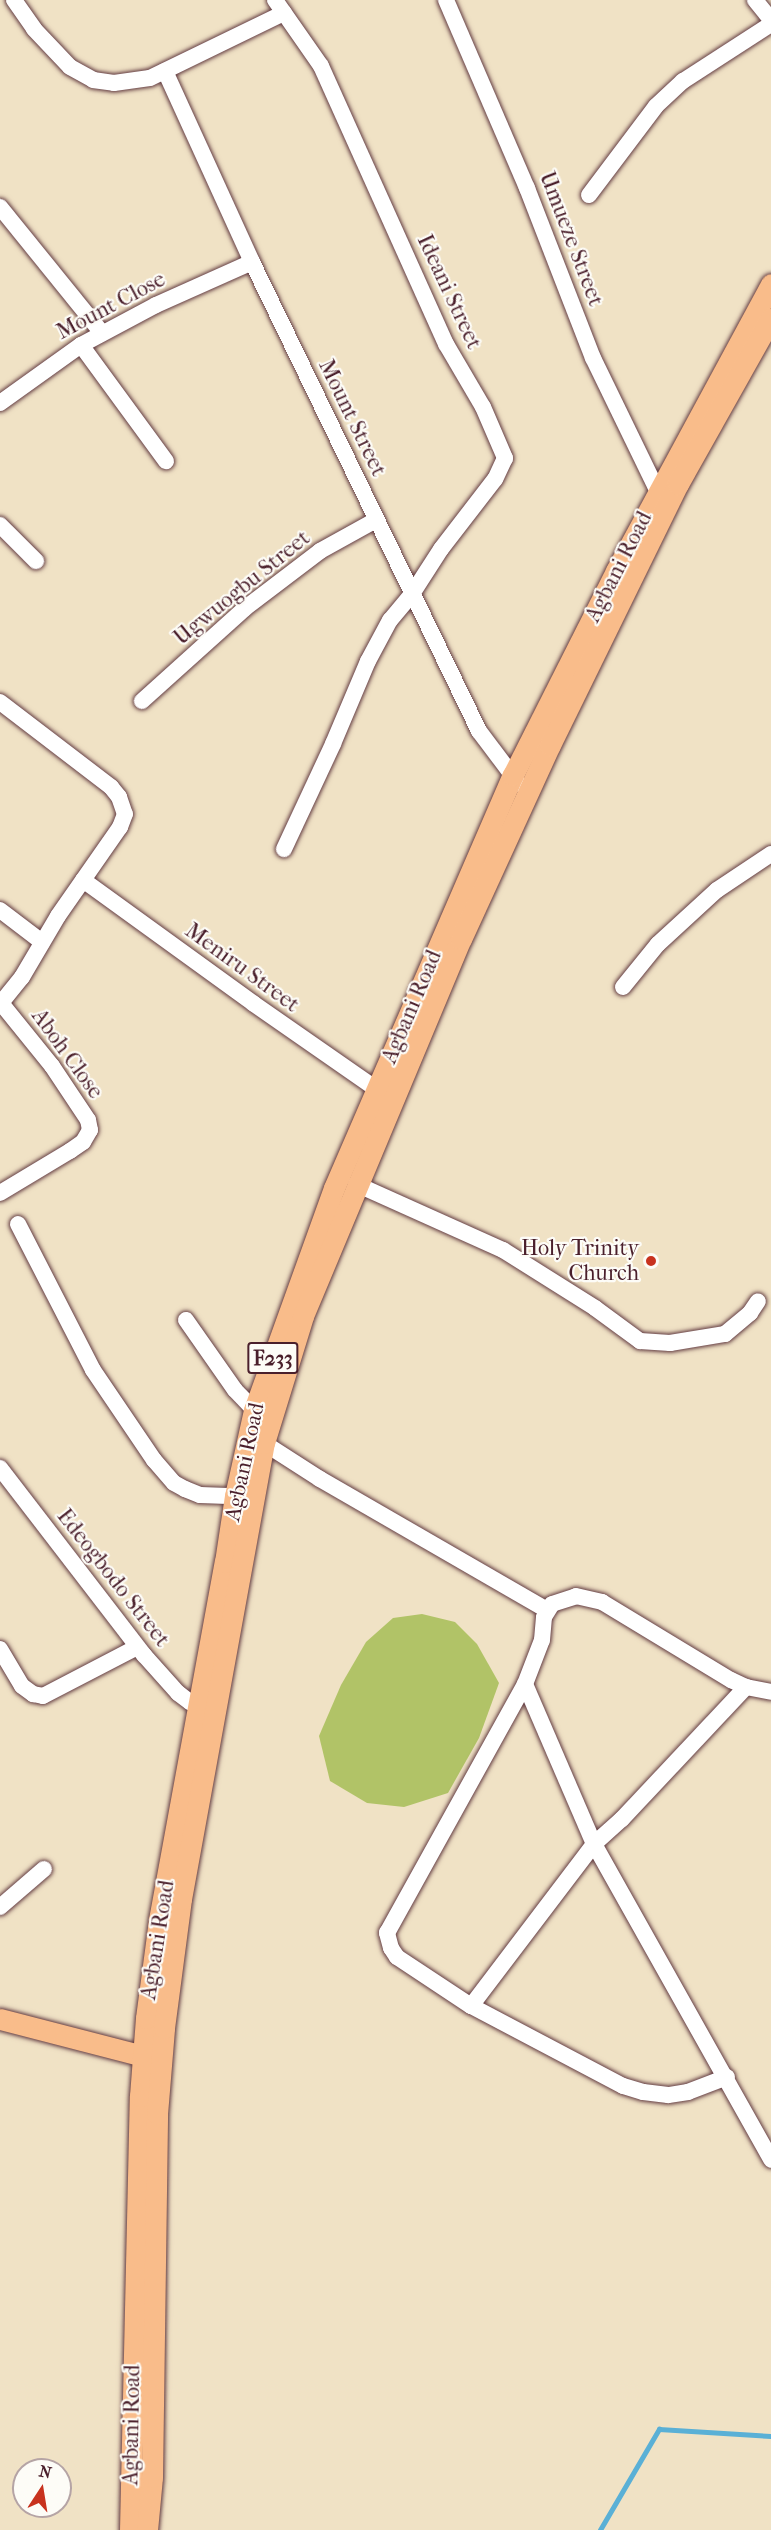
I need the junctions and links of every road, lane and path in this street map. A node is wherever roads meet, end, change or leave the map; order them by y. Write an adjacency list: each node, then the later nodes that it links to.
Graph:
1 (14, 0): 7 (street)
2 (446, 0): 17 (street, Umueze Street)
3 (755, 0): 5 (street)
4 (280, 7): 7 (street); 21 (street, Ideani Street)
5 (771, 20)
6 (771, 24): 8 (street)
7 (165, 71): 10 (street, Mount Street)
8 (589, 195)
9 (0, 207): 13 (street)
10 (252, 262): 13 (street, Mount Close); 18 (street, Mount Street)
11 (771, 284): 17 (main road, Agbani Road / F233)
12 (771, 318): 25 (main road, Agbani Road / F233)
13 (102, 333): 14 (street, Mount Close)
14 (81, 345): 15 (street, Mount Close); 16 (street)
15 (0, 403)
16 (166, 461)
17 (658, 492): 24 (main road, Agbani Road / F233)
18 (376, 520): 21 (street, Mount Street); 22 (street, Ugwuogbu Street)
19 (0, 525): 20 (street)
20 (36, 561)
21 (412, 594): 24 (street, Mount Street); 26 (street)
22 (142, 701)
23 (0, 702): 28 (street)
24 (513, 775): 25 (street, Mount Street); 33 (main road, Agbani Road / F233)
25 (527, 795): 33 (main road, Agbani Road / F233)
26 (284, 849)
27 (771, 854): 31 (street)
28 (83, 880): 30 (street); 33 (street, Meniru Street)
29 (0, 910): 30 (street)
30 (42, 942): 32 (street)
31 (623, 987)
32 (0, 1004): 35 (street, Aboh Close)
33 (384, 1095): 34 (main road, Agbani Road / F233); 39 (main road, Agbani Road / F233)
34 (356, 1184): 37 (street); 40 (main road, Agbani Road / F233)
35 (0, 1193)
36 (18, 1224): 42 (street)
37 (758, 1301)
38 (186, 1320): 39 (street)
39 (254, 1410): 42 (main road, Agbani Road / F233)
40 (264, 1443): 43 (street); 55 (main road, Agbani Road / F233)
41 (0, 1468): 44 (street, Edeogbodo Street)
42 (235, 1496): 49 (main road, Agbani Road / F233)
43 (547, 1610): 46 (street); 47 (street)
44 (137, 1647): 45 (street); 49 (street, Edeogbodo Street)
45 (0, 1649)
46 (525, 1684): 50 (street); 53 (street)
47 (746, 1688): 48 (street); 50 (street)
48 (771, 1692)
49 (199, 1702): 55 (main road, Agbani Road / F233)
50 (594, 1844): 53 (street); 56 (street)
51 (44, 1869): 52 (street)
52 (0, 1907)
53 (471, 2006): 56 (street)
54 (0, 2019): 55 (main road)
55 (152, 2060): 58 (main road, Agbani Road / F233); 59 (main road, Agbani Road / F233)
56 (727, 2077): 57 (street)
57 (771, 2160)
58 (130, 2530)
59 (147, 2530)

